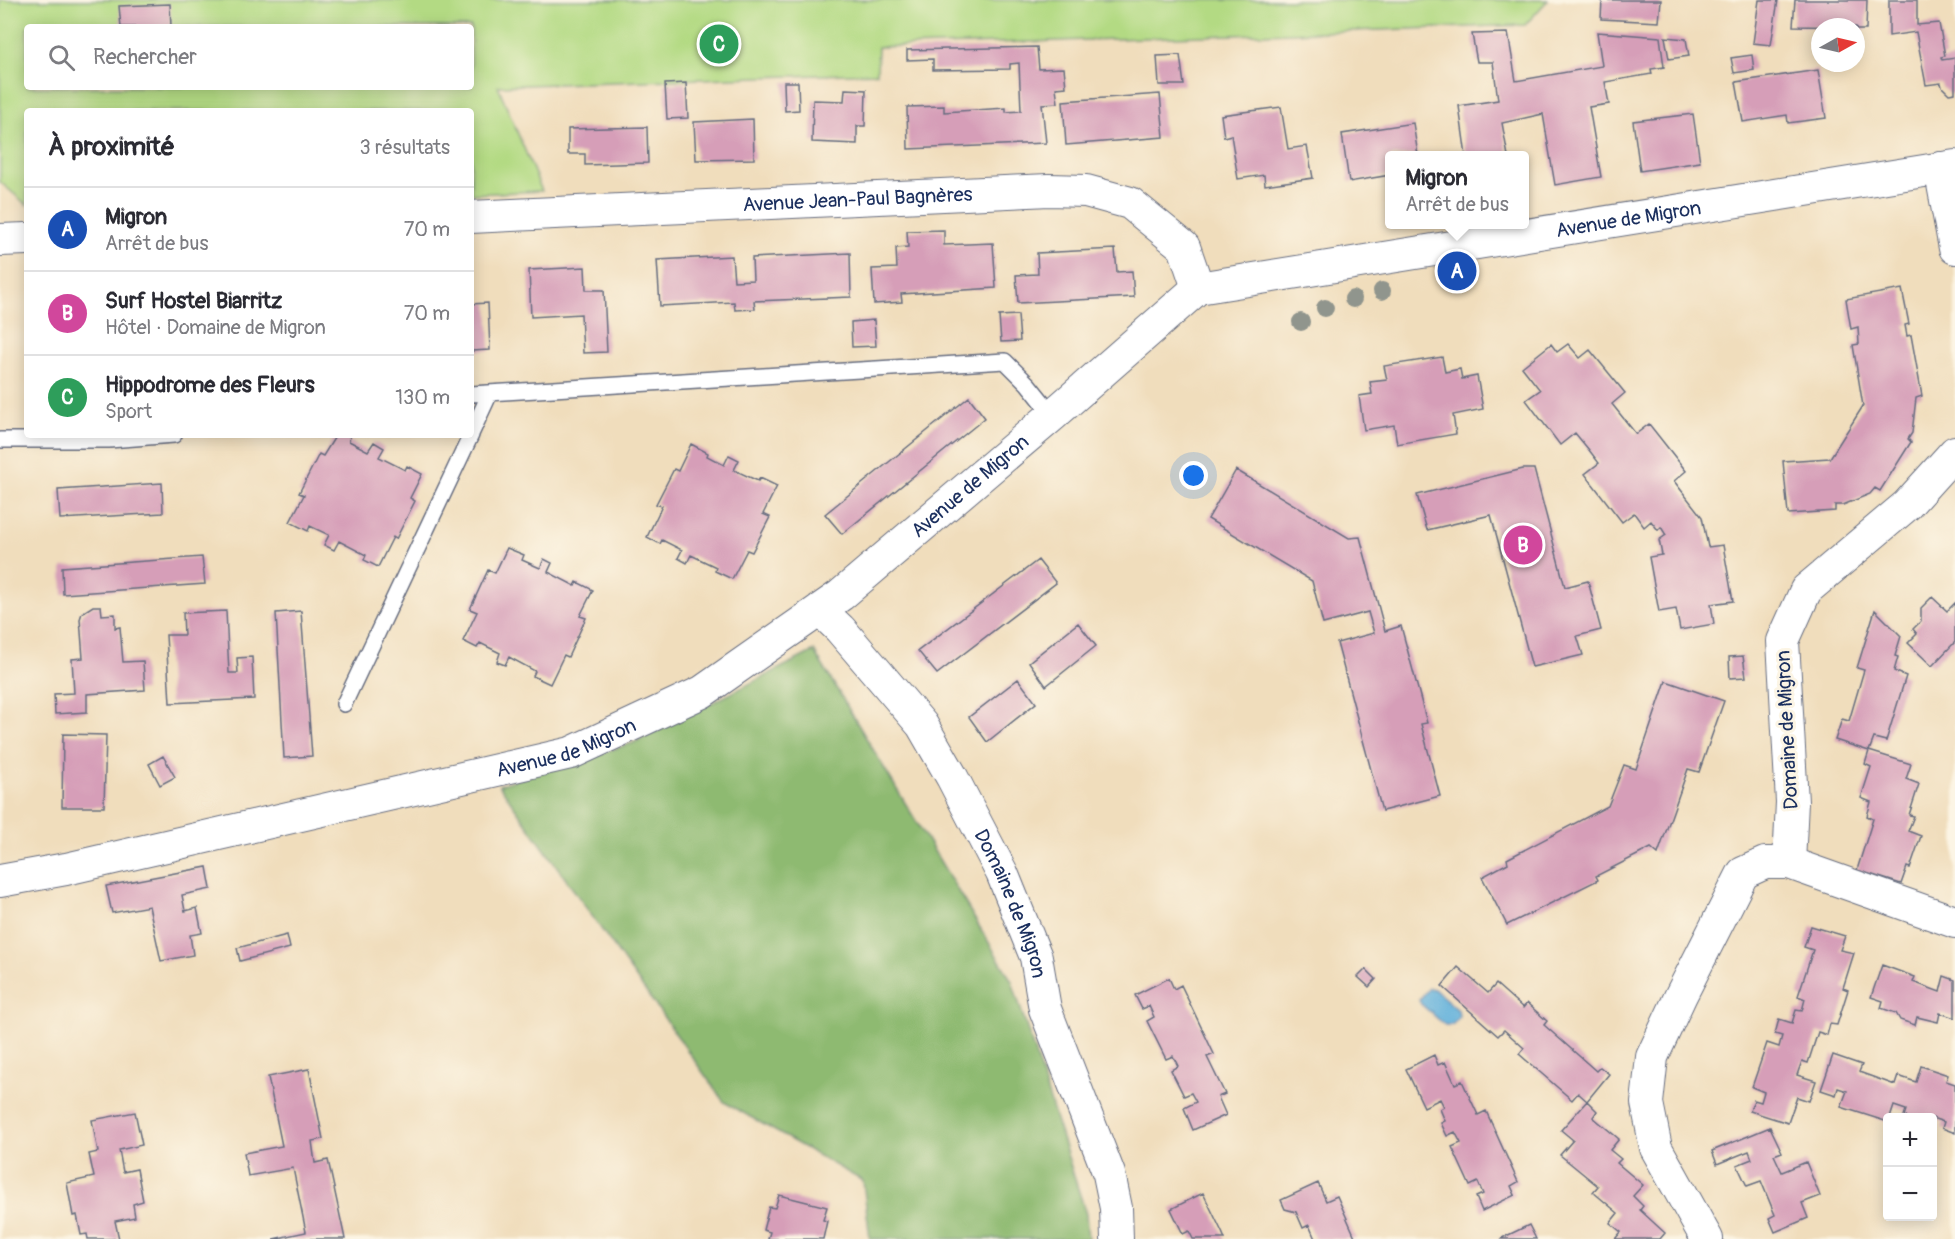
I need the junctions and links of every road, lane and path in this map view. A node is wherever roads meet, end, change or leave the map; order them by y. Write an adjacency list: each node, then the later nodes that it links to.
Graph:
1 (1948, 167): 5 (street); 6 (street, Avenue de Migron)
2 (474, 217): 6 (street, Avenue Jean-Paul Bagnères)
3 (24, 239): 4 (street)
4 (0, 240)
5 (1955, 248)
6 (1198, 288): 9 (street, Avenue de Migron)
7 (490, 393): 8 (lane); 9 (lane); 10 (lane)
8 (474, 394)
9 (1053, 415): 15 (street, Avenue de Migron)
10 (474, 428)
11 (135, 438): 13 (lane)
12 (470, 438): 16 (lane)
13 (0, 440)
14 (1955, 452): 17 (street, Domaine de Migron)
15 (820, 610): 18 (street, Avenue de Migron); 20 (street, Domaine de Migron)
16 (344, 704)
17 (1789, 863): 19 (street); 21 (street)
18 (0, 881)
19 (1955, 922)
20 (1117, 1239)
21 (1707, 1239)

